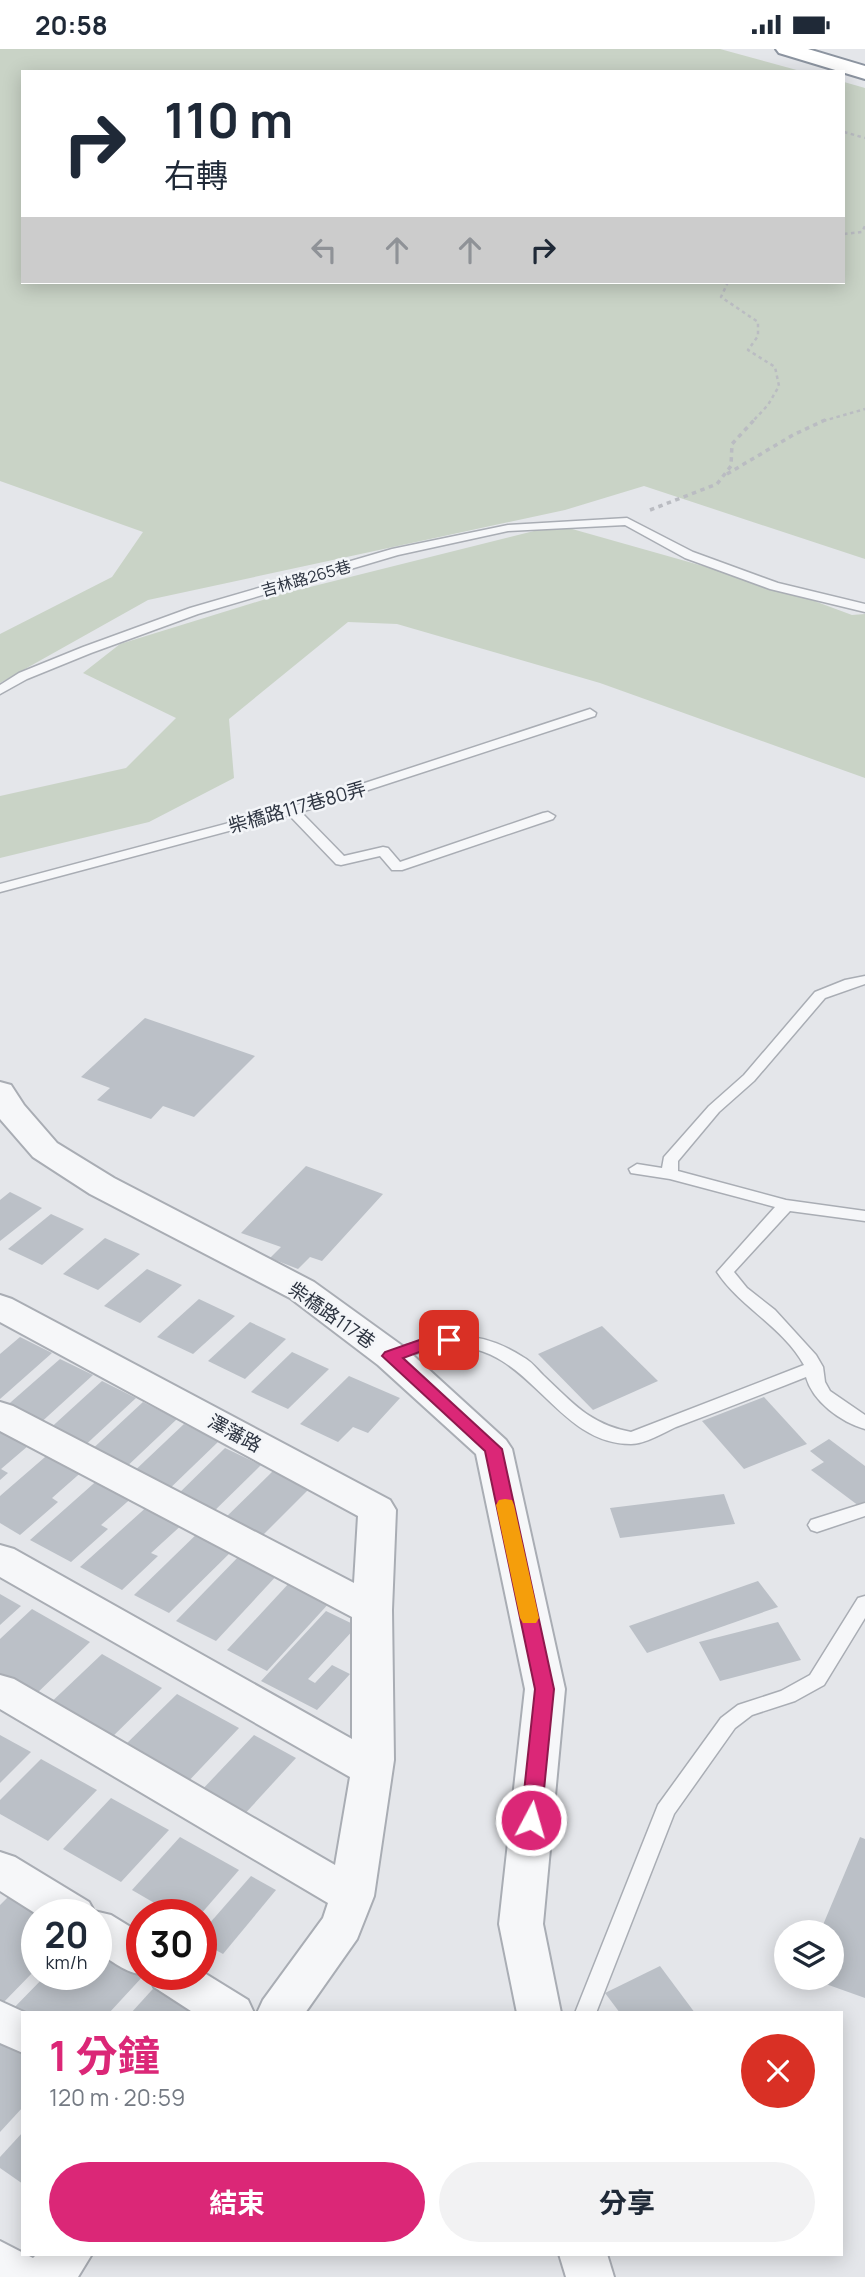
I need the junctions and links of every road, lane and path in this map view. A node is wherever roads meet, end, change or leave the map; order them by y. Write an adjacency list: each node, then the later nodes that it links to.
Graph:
1 (786, 49): 2 (highway)
2 (865, 73)
3 (845, 132): 4 (path)
4 (865, 138)
5 (865, 226): 6 (path)
6 (845, 234)
7 (727, 284): 9 (path)
8 (865, 409): 9 (path)
9 (723, 476): 10 (path)
10 (626, 521): 11 (lane); 12 (lane, 吉林路265巷)
11 (865, 608)
12 (0, 690)
13 (590, 713): 14 (lane, 柴橋路117巷80弄)
14 (292, 811): 15 (lane); 16 (lane, 柴橋路117巷80弄)
15 (548, 816)
16 (0, 888)
17 (865, 980): 20 (lane)
18 (0, 1092): 24 (street, 柴橋路117巷)
19 (637, 1169): 20 (lane)
20 (670, 1174): 21 (lane)
21 (786, 1205): 22 (lane); 25 (lane)
22 (865, 1216)
23 (2, 1310): 32 (street, 澤藩路)
24 (391, 1356): 25 (lane); 41 (street, 柴橋路117巷)
25 (814, 1367): 27 (lane)
26 (0, 1415): 32 (street)
27 (865, 1423)
28 (865, 1509): 29 (lane)
29 (817, 1525)
30 (0, 1559): 34 (street)
31 (865, 1603): 42 (lane)
32 (372, 1610): 34 (street, 澤藩路)
33 (0, 1690): 36 (street)
34 (371, 1769): 36 (street, 澤藩路)
35 (0, 1869): 37 (street)
36 (352, 1896): 40 (street, 澤藩路)
37 (48, 1899)
38 (195, 1990): 39 (street)
39 (229, 2011)
40 (280, 2011)
41 (540, 2011)
42 (586, 2011)
43 (0, 2020): 44 (street)
44 (21, 2033)
45 (66, 2256): 49 (street)
46 (584, 2256): 50 (street)
47 (0, 2263): 48 (street)
48 (20, 2277)
49 (47, 2277)
50 (590, 2277)

